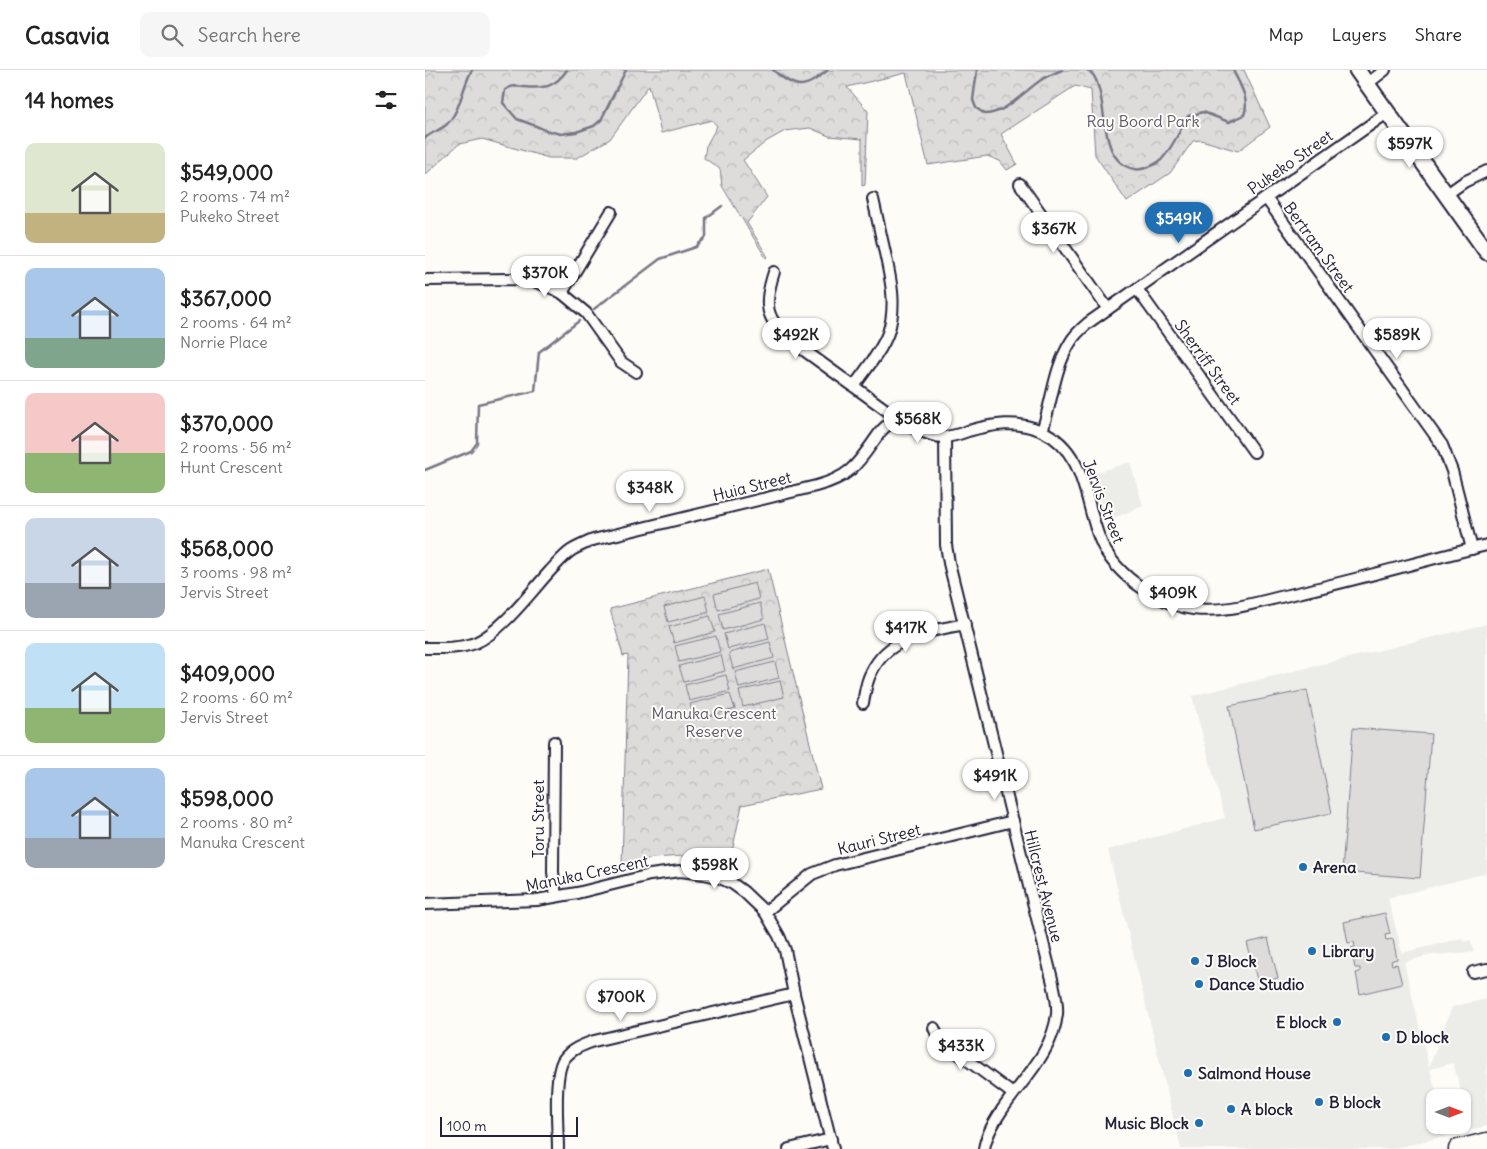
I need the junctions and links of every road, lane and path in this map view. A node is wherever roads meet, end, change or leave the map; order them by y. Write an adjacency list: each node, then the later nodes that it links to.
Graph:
1 (1357, 70): 3 (main road)
2 (1385, 70): 3 (street)
3 (1367, 84): 4 (main road)
4 (1387, 112): 7 (main road); 8 (street, Pukeko Street)
5 (1487, 172): 7 (street)
6 (1020, 184): 16 (street)
7 (1447, 194): 11 (main road)
8 (1266, 198): 14 (street, Pukeko Street); 24 (street, Bertram Street)
9 (873, 199): 18 (street)
10 (611, 212): 15 (street)
11 (1487, 252)
12 (774, 272): 18 (street)
13 (425, 280): 15 (street)
14 (1137, 289): 16 (street, Pukeko Street); 22 (street, Sherriff Street)
15 (562, 293): 17 (street)
16 (1108, 309): 20 (street, Pukeko Street)
17 (636, 372)
18 (855, 386): 19 (street)
19 (893, 422): 21 (street, Jervis Street); 26 (street, Huia Street)
20 (1041, 431): 21 (street, Jervis Street); 24 (street, Jervis Street)
21 (945, 437): 25 (street, Hillcrest Avenue)
22 (1254, 452)
23 (1487, 546): 24 (street, Jervis Street)
24 (1472, 549)
25 (965, 624): 27 (street); 29 (street, Hillcrest Avenue)
26 (425, 648)
27 (863, 703)
28 (554, 742): 30 (street, Toru Street)
29 (1013, 821): 32 (street, Kauri Street); 37 (street, Hillcrest Avenue)
30 (556, 896): 31 (street, Manuka Crescent); 32 (street, Manuka Crescent)
31 (425, 904)
32 (765, 912): 35 (street, Manuka Crescent)
33 (1487, 969): 34 (street)
34 (1473, 972)
35 (794, 994): 39 (street, Manuka Crescent); 40 (street)
36 (934, 1028): 37 (street)
37 (1013, 1094): 42 (street, Hillcrest Avenue)
38 (1487, 1142): 43 (highway)
39 (832, 1144): 41 (street)
40 (558, 1149)
41 (789, 1149)
42 (983, 1149)
43 (1458, 1149)

